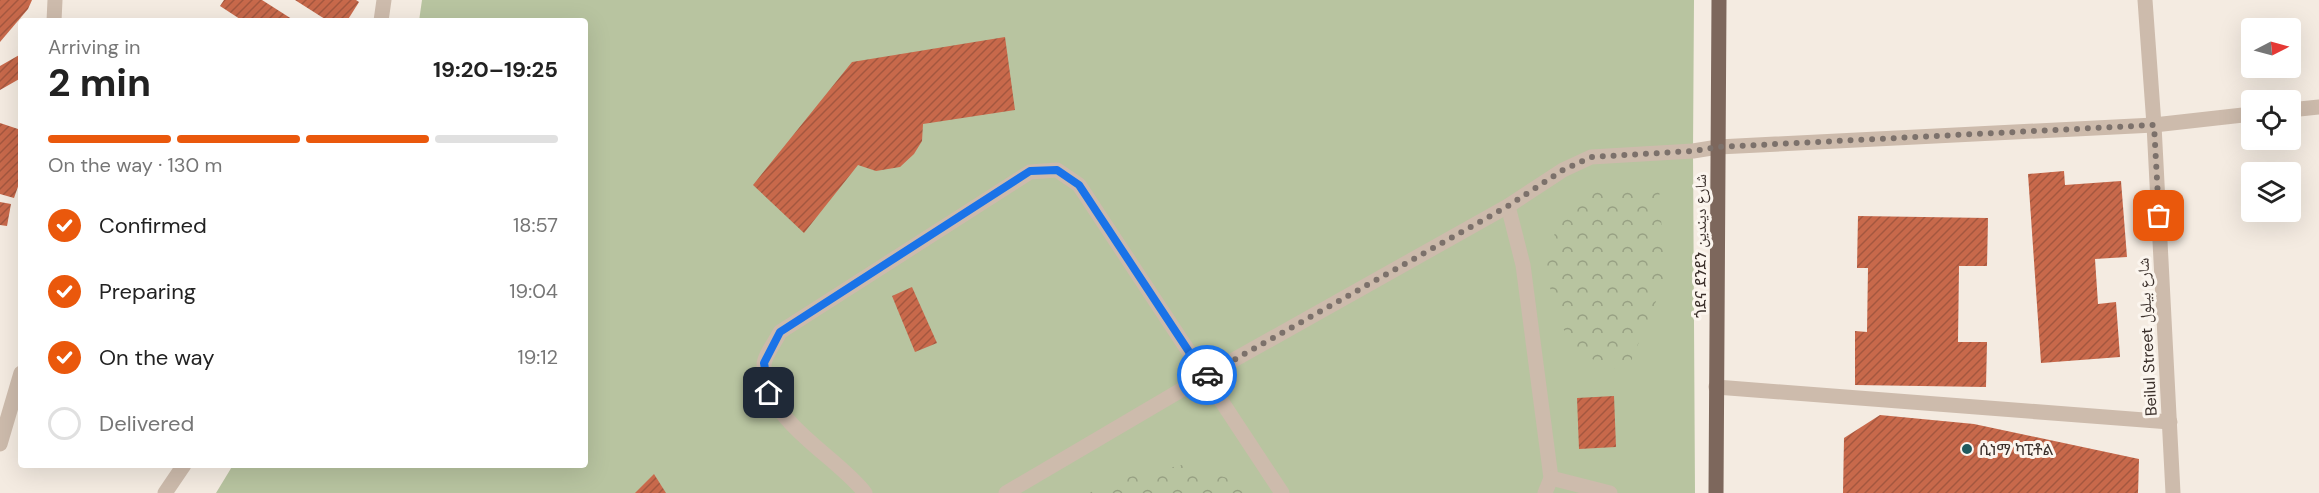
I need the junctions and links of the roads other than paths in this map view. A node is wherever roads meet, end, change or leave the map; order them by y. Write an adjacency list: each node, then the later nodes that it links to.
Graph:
1 (55, 0): 5 (street)
2 (384, 0): 6 (street)
3 (1719, 0): 11 (main road, ጎደና ደንደን شارع ديندين)
4 (2145, 0): 10 (street, Beilul Street شارع بيلول)
5 (54, 18)
6 (381, 18)
7 (2319, 107): 8 (street)
8 (2301, 109)
9 (2241, 115): 10 (street)
10 (2154, 125): 11 (street); 17 (street, Beilul Street شارع بيلول)
11 (1718, 147): 12 (street); 15 (main road, ጎደና ደንደን شارع ديندين)
12 (1508, 206): 13 (street); 20 (street)
13 (1205, 376): 22 (street); 23 (street); 24 (street)
14 (18, 383): 16 (street)
15 (1716, 387): 17 (street); 27 (main road, ጎደና ደንደን شارع ديندين)
16 (10, 409): 18 (street)
17 (2169, 422): 28 (street, Beilul Street شارع بيلول)
18 (0, 444)
19 (182, 468): 21 (street)
20 (1551, 478): 25 (street); 26 (street)
21 (165, 493)
22 (865, 493)
23 (1006, 493)
24 (1282, 493)
25 (1545, 493)
26 (1610, 493)
27 (1716, 493)
28 (2173, 493)

